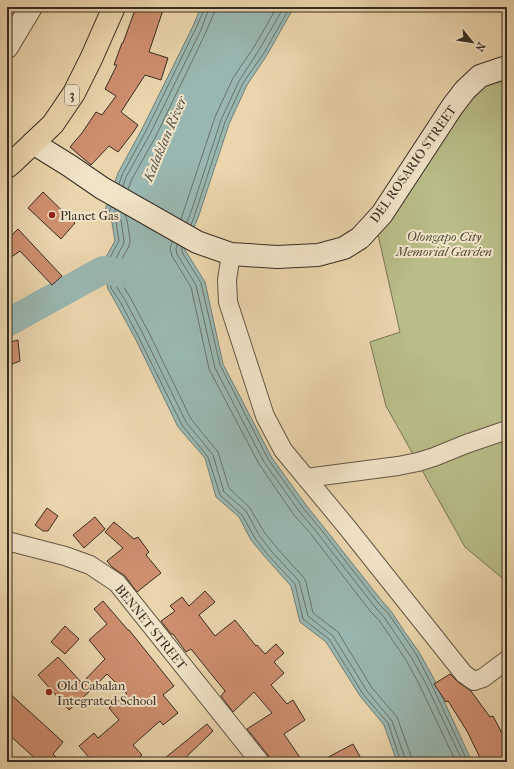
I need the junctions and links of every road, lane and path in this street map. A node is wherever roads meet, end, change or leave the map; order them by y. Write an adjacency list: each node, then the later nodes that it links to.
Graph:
1 (31, 7): 3 (main road)
2 (114, 7): 5 (highway, 3)
3 (7, 47)
4 (507, 67): 7 (main road, DEL ROSARIO STREET)
5 (33, 144): 6 (highway, 3); 7 (main road, DEL ROSARIO STREET)
6 (7, 167)
7 (231, 254): 9 (street)
8 (507, 430): 9 (street)
9 (306, 478): 11 (street)
10 (7, 540): 12 (street, BENNET STREET)
11 (507, 660)
12 (260, 762)

